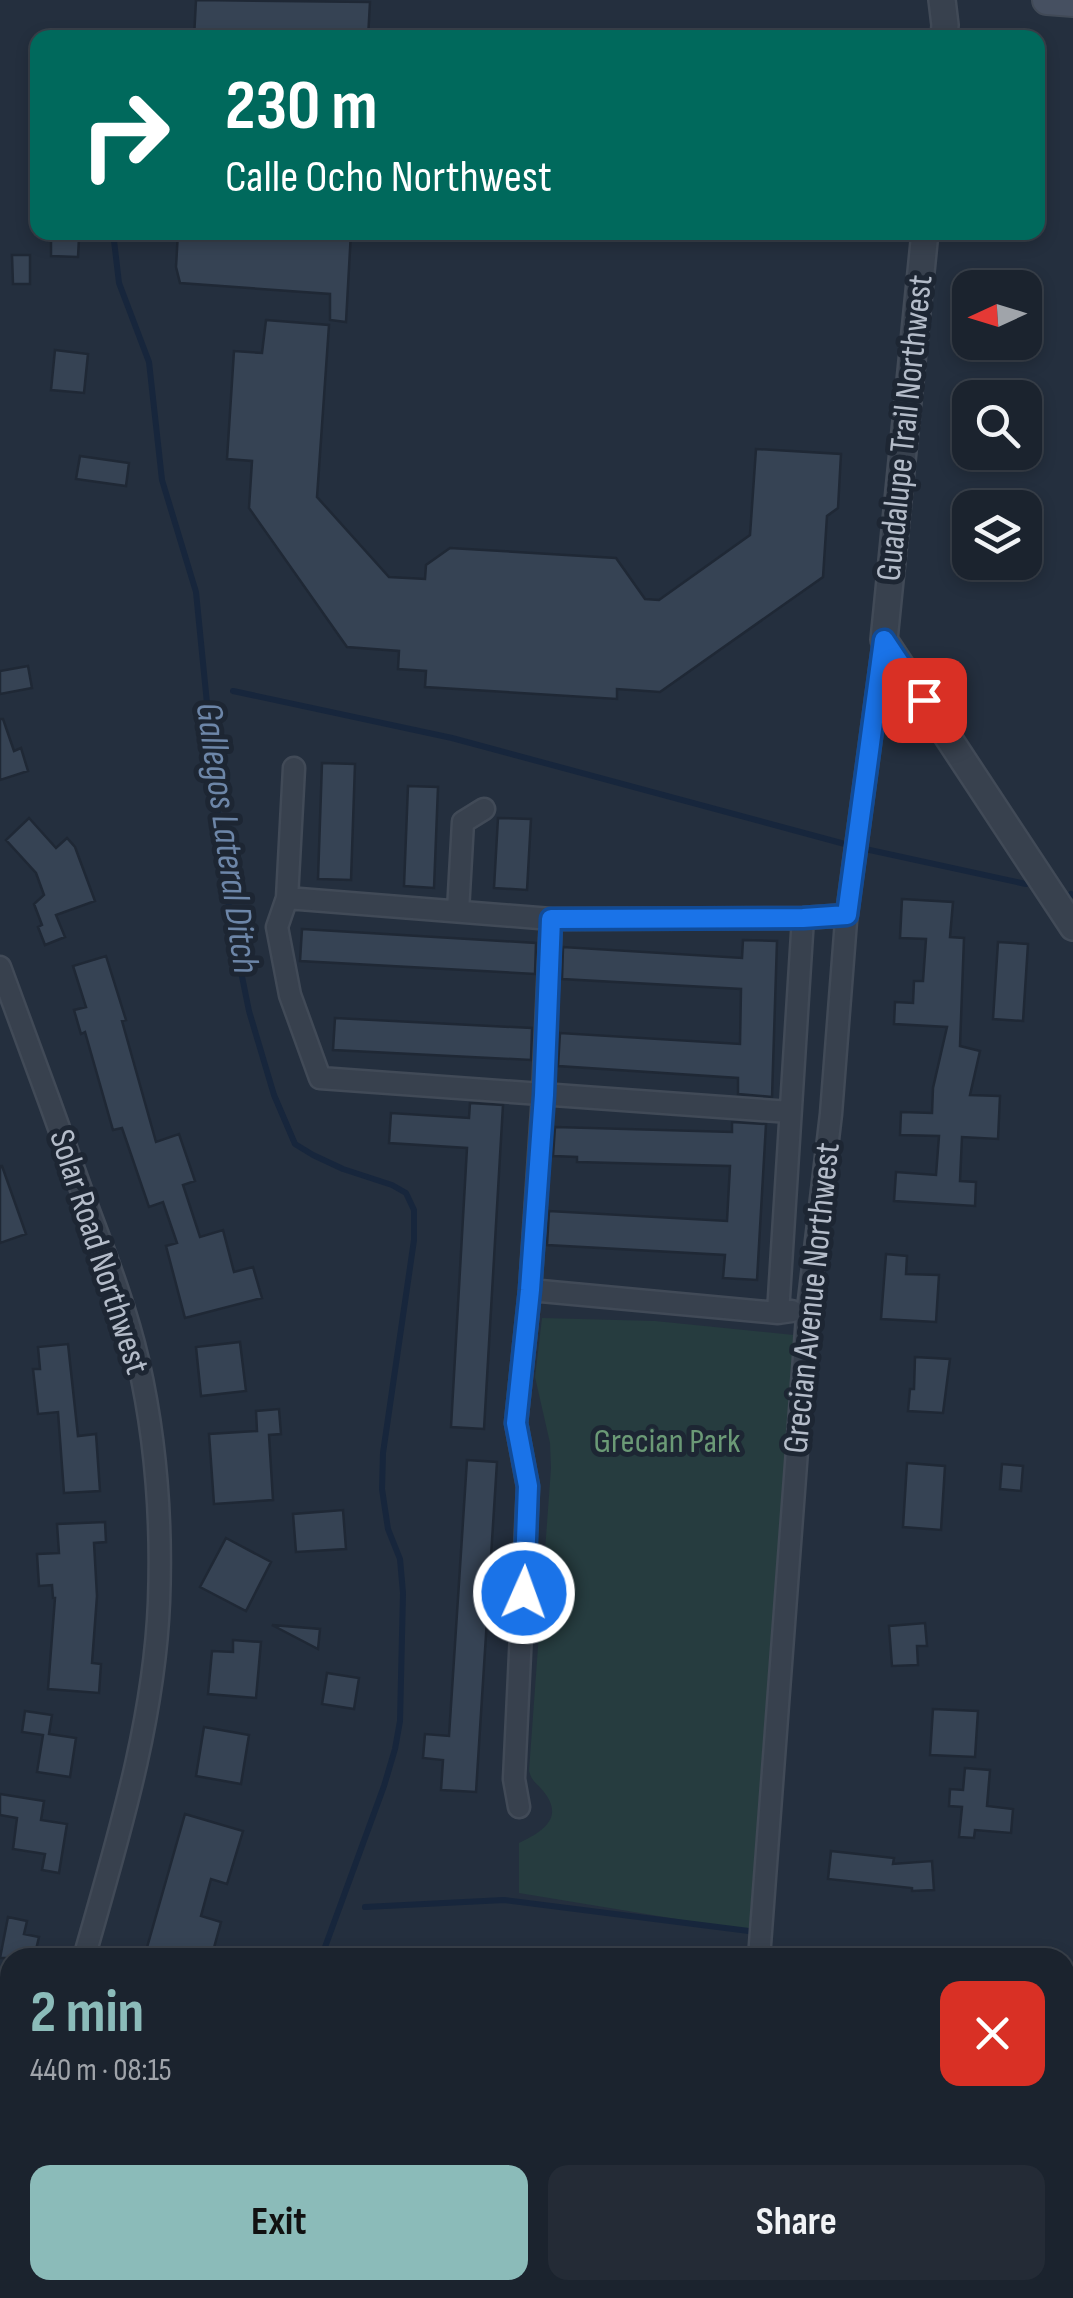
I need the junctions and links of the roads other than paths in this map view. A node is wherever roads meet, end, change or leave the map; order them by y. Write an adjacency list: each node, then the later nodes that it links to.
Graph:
1 (942, 0): 4 (street)
2 (1048, 0): 3 (main road)
3 (1073, 2)
4 (945, 30)
5 (924, 240): 6 (street, Guadalupe Trail Northwest)
6 (884, 640): 11 (street, Grecian Avenue Northwest); 14 (street)
7 (294, 768): 9 (street)
8 (484, 810): 10 (street)
9 (286, 898): 10 (street); 16 (street)
10 (458, 911): 13 (street)
11 (847, 915): 12 (street); 19 (street, Grecian Avenue Northwest)
12 (803, 918): 13 (street); 17 (street)
13 (551, 919): 16 (street)
14 (1073, 928)
15 (0, 966): 22 (street, Solar Road Northwest)
16 (544, 1095): 17 (street); 18 (street)
17 (790, 1112): 20 (street)
18 (530, 1290): 20 (street); 21 (street)
19 (808, 1308): 20 (street); 23 (street, Grecian Avenue Northwest)
20 (778, 1313)
21 (520, 1806)
22 (87, 1948)
23 (760, 1948)

